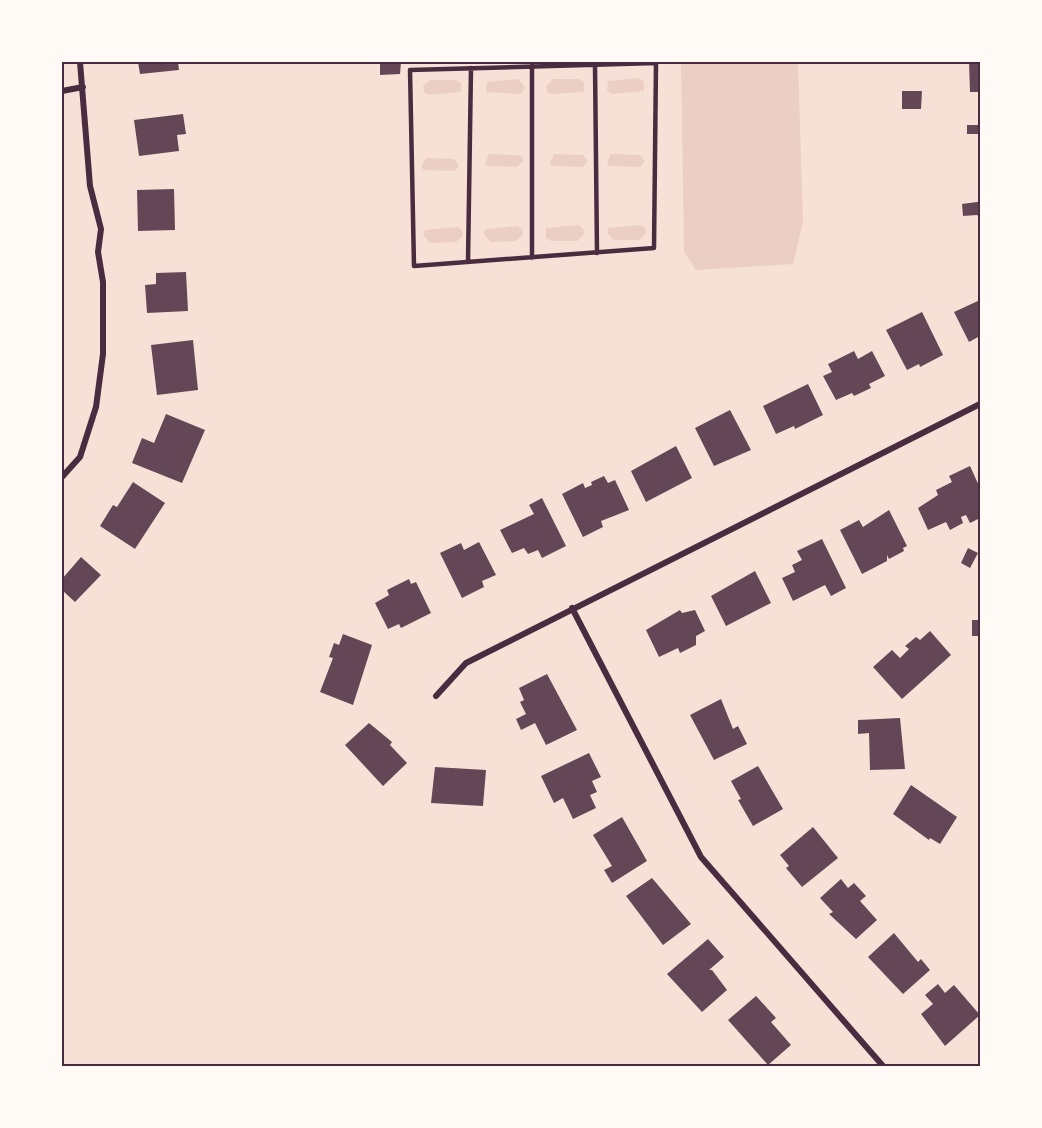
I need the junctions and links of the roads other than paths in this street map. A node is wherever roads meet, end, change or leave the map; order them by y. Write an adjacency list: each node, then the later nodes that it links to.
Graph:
1 (80, 62): 6 (street)
2 (656, 62): 3 (lane); 8 (lane)
3 (595, 65): 4 (lane); 8 (lane)
4 (532, 66): 5 (lane); 9 (lane)
5 (471, 68): 10 (lane); 10 (lane)
6 (83, 87): 7 (street); 12 (street)
7 (62, 91)
8 (597, 253): 9 (lane)
9 (532, 258): 10 (lane)
10 (468, 262)
11 (981, 404): 13 (street)
12 (62, 477)
13 (572, 608): 14 (street); 15 (street)
14 (436, 696)
15 (883, 1066)

